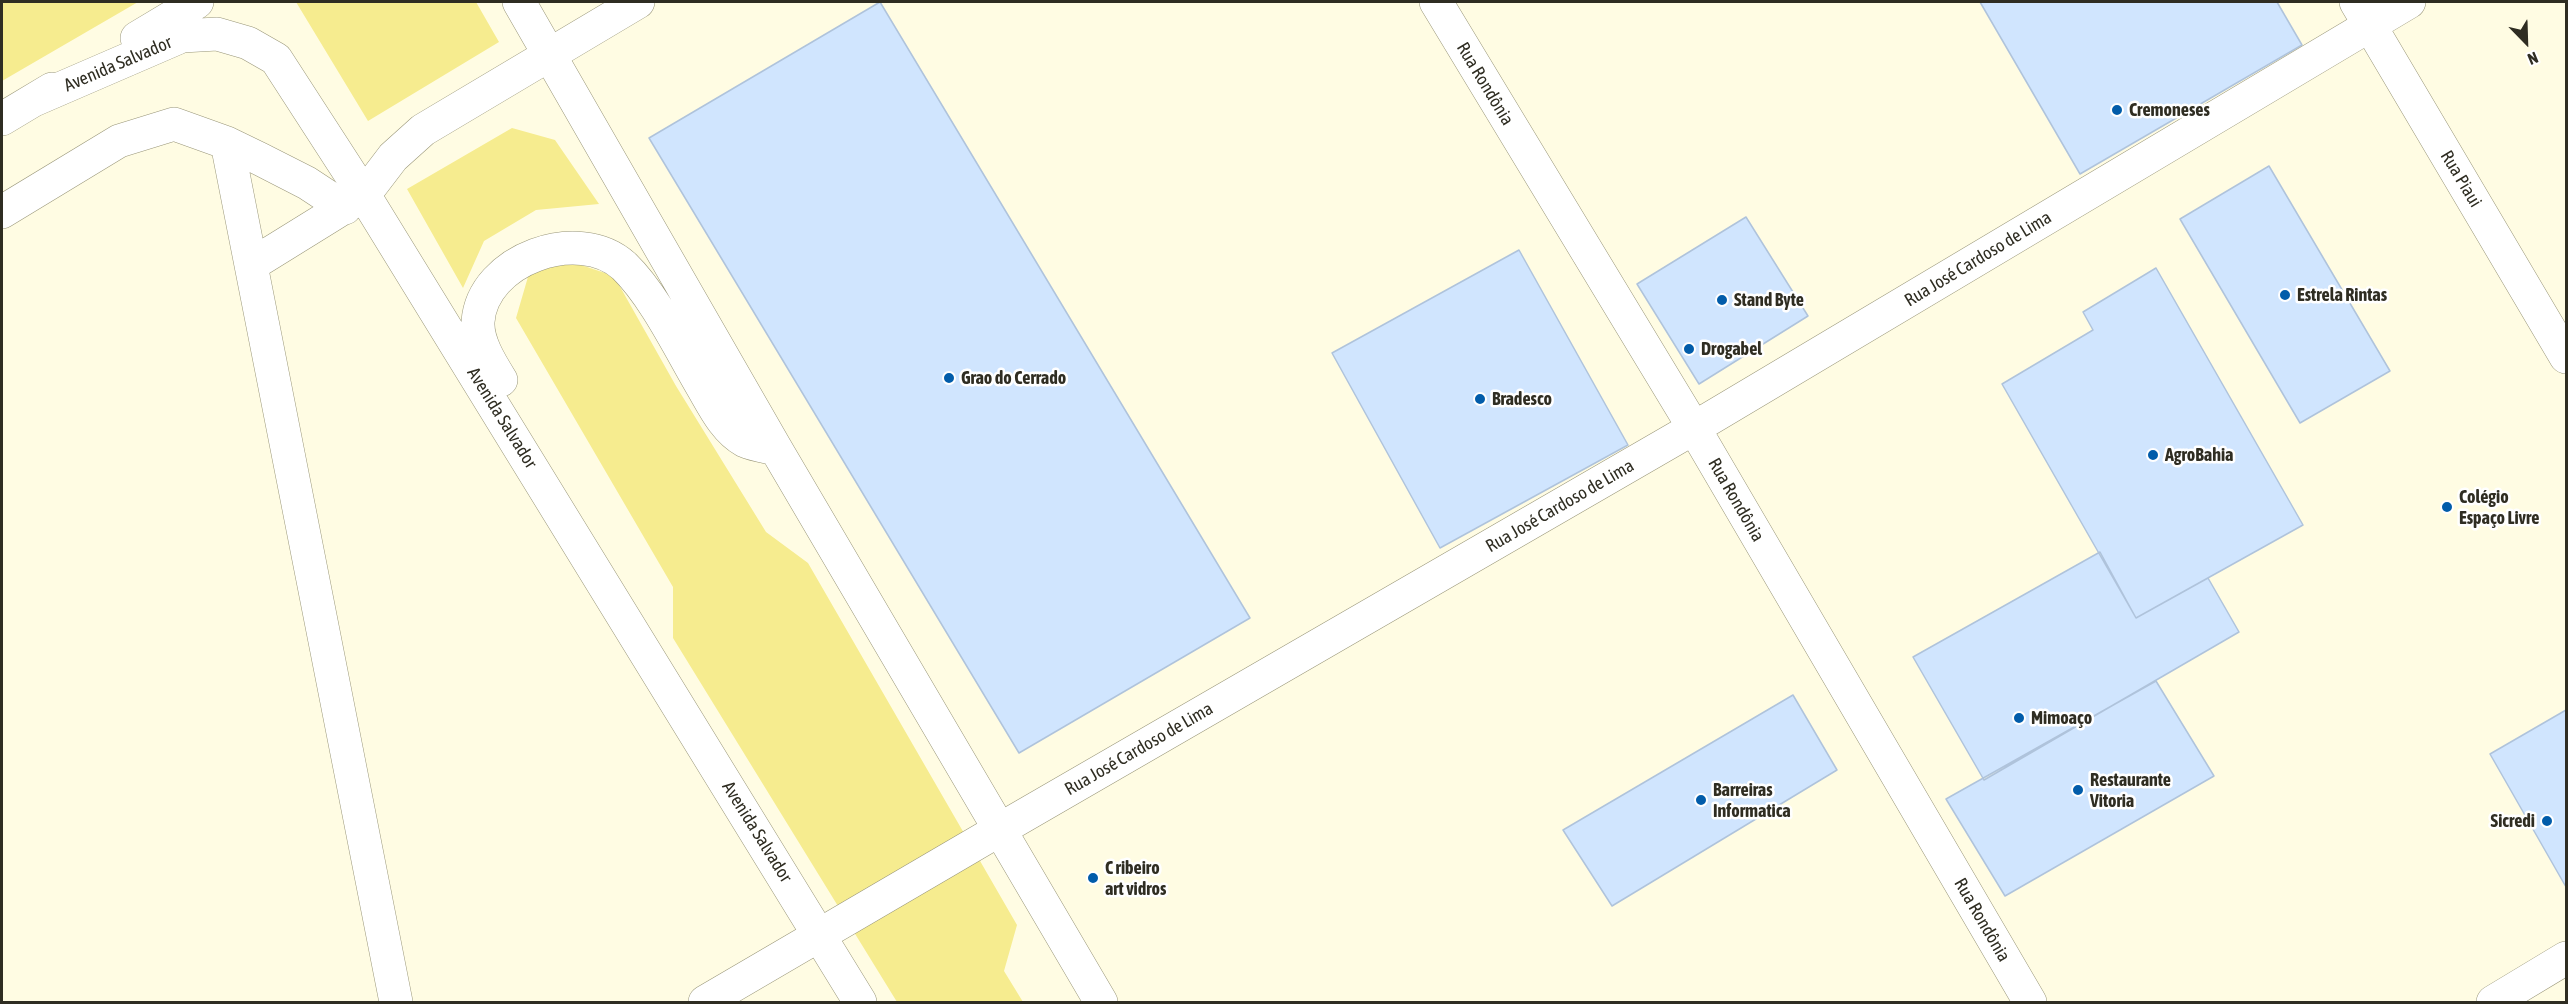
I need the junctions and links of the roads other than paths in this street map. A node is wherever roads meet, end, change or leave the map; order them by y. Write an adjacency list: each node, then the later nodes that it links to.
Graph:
1 (197, 2): 8 (street)
2 (519, 2): 7 (street)
3 (638, 2): 7 (street)
4 (1436, 2): 15 (street, Rua Rondônia)
5 (2409, 2): 6 (street, Rua José Cardoso de Lima)
6 (2363, 13): 14 (street, Rua Piaui); 15 (street, Rua José Cardoso de Lima)
7 (549, 54): 11 (street); 16 (street)
8 (34, 100): 9 (street); 11 (street, Avenida Salvador)
9 (2, 119)
10 (227, 143): 11 (street); 12 (street); 13 (street)
11 (354, 201): 13 (street); 17 (street, Avenida Salvador)
12 (2, 212)
13 (251, 265): 21 (street)
14 (2566, 357)
15 (1694, 428): 18 (street, Rua José Cardoso de Lima); 25 (street, Rua Rondônia)
16 (776, 449): 17 (street); 18 (street)
17 (575, 537): 19 (street, Avenida Salvador)
18 (999, 830): 19 (street, Rua José Cardoso de Lima); 24 (street)
19 (821, 935): 22 (street, Rua José Cardoso de Lima); 23 (street, Avenida Salvador)
20 (2566, 958): 26 (street)
21 (396, 1002)
22 (705, 1002)
23 (860, 1002)
24 (1101, 1002)
25 (2030, 1002)
26 (2493, 1002)

